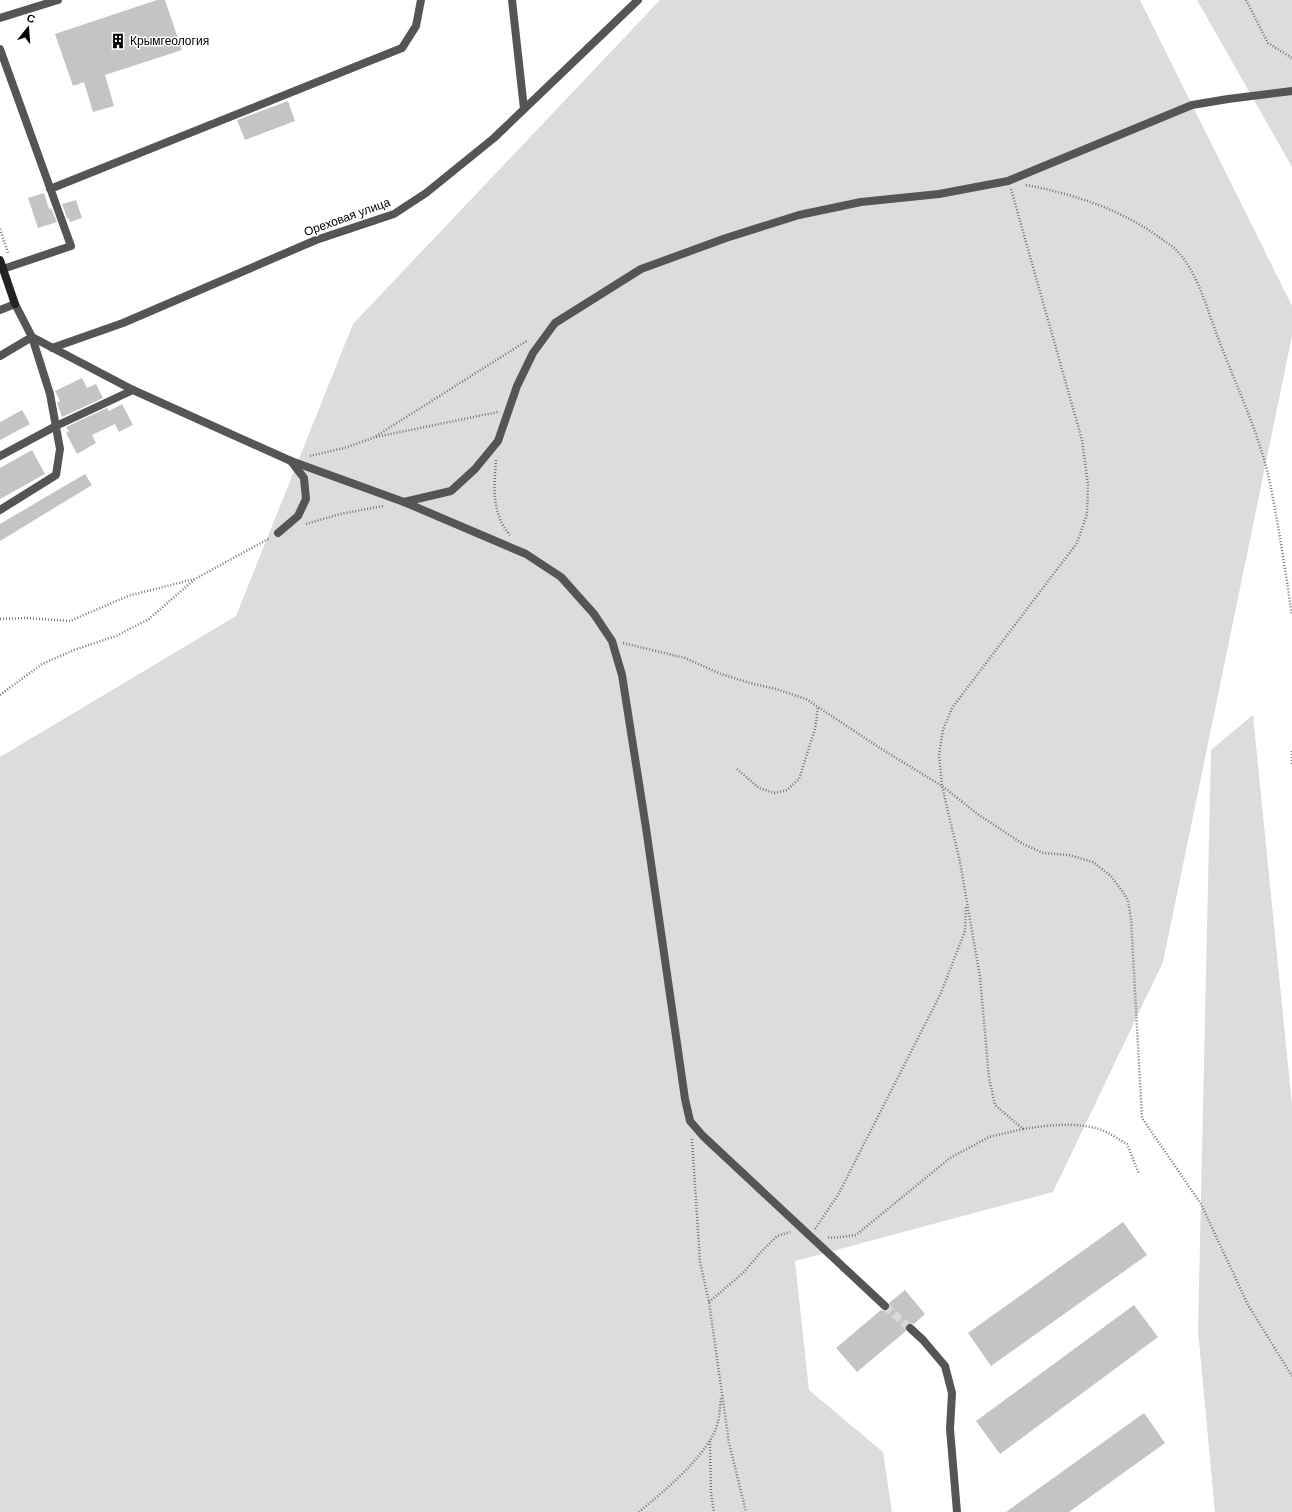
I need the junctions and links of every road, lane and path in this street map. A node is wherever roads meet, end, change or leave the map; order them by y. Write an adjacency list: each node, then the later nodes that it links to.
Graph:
1 (58, 0): 6 (street)
2 (422, 0): 12 (street)
3 (512, 0): 10 (street)
4 (638, 0): 10 (street, Ореховая улица)
5 (1246, 0): 8 (path)
6 (0, 18)
7 (0, 49): 12 (street)
8 (1292, 58)
9 (1292, 91): 11 (street)
10 (524, 109): 21 (street, Ореховая улица)
11 (1008, 181): 24 (street); 36 (path); 44 (path)
12 (50, 189): 15 (street)
13 (0, 229): 15 (path)
14 (0, 260): 16 (street)
15 (12, 266): 16 (street)
16 (3, 269): 17 (street)
17 (15, 304): 18 (street); 19 (street)
18 (0, 310)
19 (32, 337): 21 (street); 22 (street); 25 (street)
20 (530, 339): 26 (path)
21 (52, 348): 23 (street)
22 (0, 356)
23 (133, 390): 25 (street); 29 (street)
24 (510, 410): 26 (path); 27 (street)
25 (56, 426): 28 (street); 31 (street)
26 (373, 438): 29 (path)
27 (498, 441): 30 (street); 34 (path)
28 (0, 456)
29 (290, 461): 30 (street); 33 (street)
30 (404, 502): 32 (path); 38 (street)
31 (0, 510)
32 (299, 526)
33 (278, 533): 35 (path)
34 (512, 537)
35 (195, 579): 37 (path); 39 (path)
36 (1292, 615)
37 (0, 619)
38 (612, 640): 40 (path); 46 (street)
39 (0, 695)
40 (818, 707): 43 (path); 44 (path)
41 (1292, 751): 42 (path)
42 (1292, 766)
43 (737, 769)
44 (942, 786): 45 (path); 54 (path)
45 (967, 901): 47 (path); 50 (path)
46 (690, 1121): 50 (street); 51 (path)
47 (1024, 1129): 48 (path); 50 (path)
48 (1139, 1174)
49 (792, 1232): 51 (path)
50 (811, 1235): 52 (street)
51 (709, 1302): 55 (path)
52 (885, 1306)
53 (910, 1328): 60 (street)
54 (1292, 1376)
55 (722, 1393): 56 (path); 59 (path)
56 (710, 1439): 57 (path); 58 (path)
57 (639, 1512)
58 (714, 1512)
59 (746, 1512)
60 (957, 1512)

